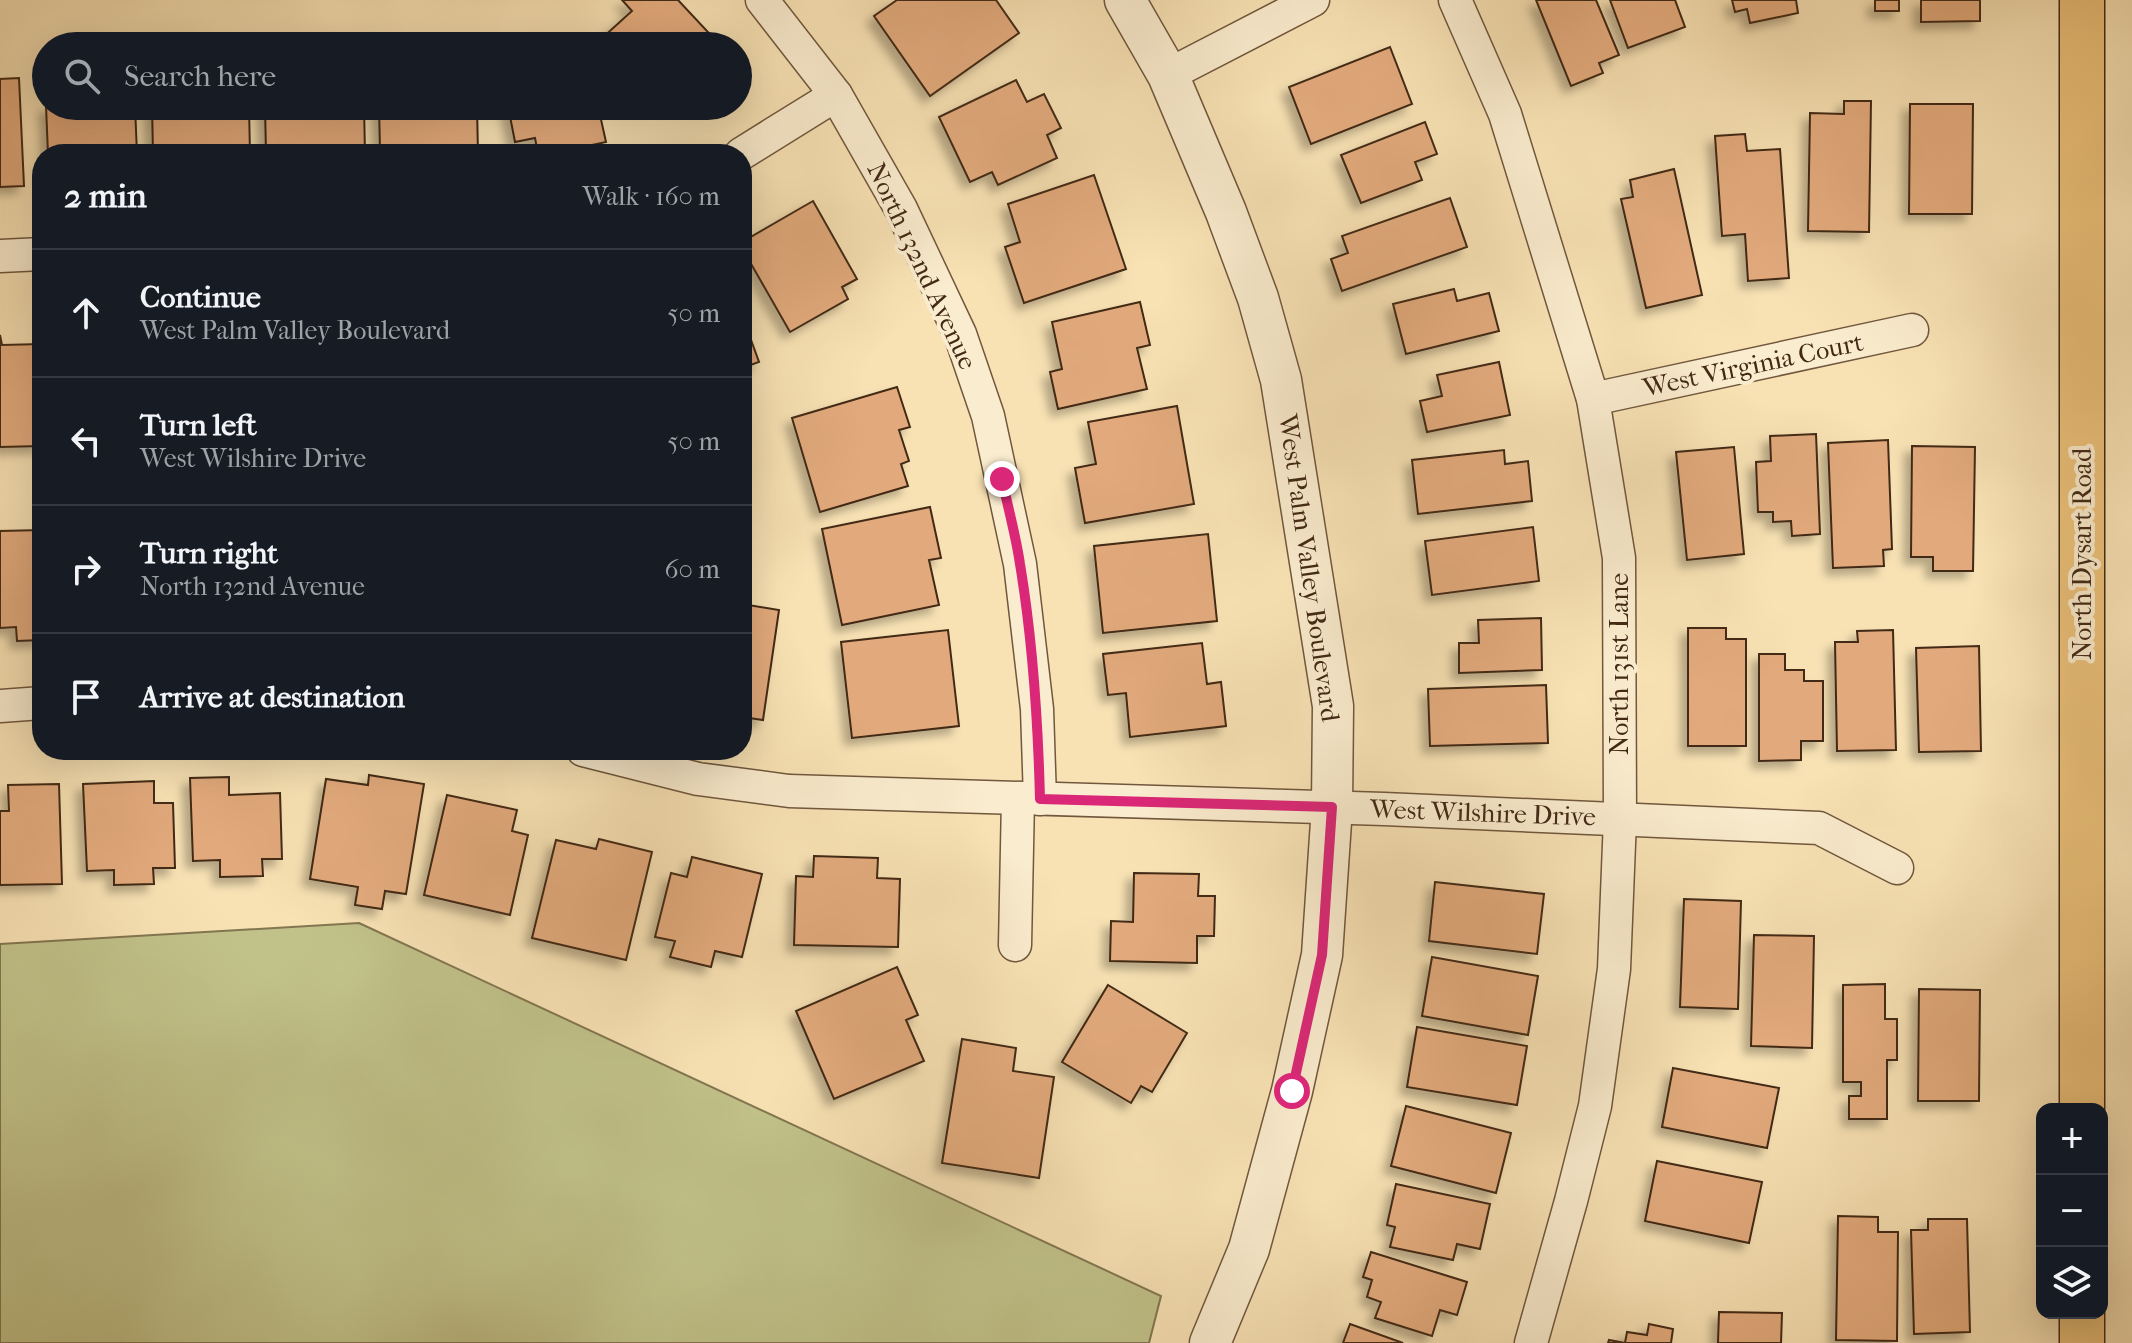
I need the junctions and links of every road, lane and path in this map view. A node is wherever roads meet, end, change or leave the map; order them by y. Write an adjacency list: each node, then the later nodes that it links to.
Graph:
1 (762, 0): 7 (street, North 132nd Avenue)
2 (1125, 0): 6 (street, West Palm Valley Boulevard)
3 (1313, 0): 6 (street)
4 (1455, 0): 12 (street, North 131st Lane)
5 (2082, 0): 21 (main road, North Dysart Road)
6 (1168, 75): 17 (street, West Palm Valley Boulevard)
7 (836, 95): 8 (street); 16 (street, North 132nd Avenue)
8 (752, 147)
9 (32, 254): 10 (street)
10 (0, 256)
11 (1912, 330): 12 (street, West Virginia Court)
12 (1593, 399): 18 (street, North 131st Lane)
13 (32, 704): 14 (street)
14 (0, 706)
15 (623, 760): 16 (street, West Wilshire Drive)
16 (1029, 799): 17 (street, West Wilshire Drive); 20 (street, North 132nd Avenue)
17 (1332, 807): 18 (street, West Wilshire Drive); 23 (street, West Palm Valley Boulevard)
18 (1620, 819): 19 (street, West Wilshire Drive); 24 (street, North 131st Lane)
19 (1897, 868)
20 (1015, 945)
21 (2082, 1103)
22 (2082, 1319): 25 (main road)
23 (1210, 1343)
24 (1531, 1343)
25 (2082, 1343)

